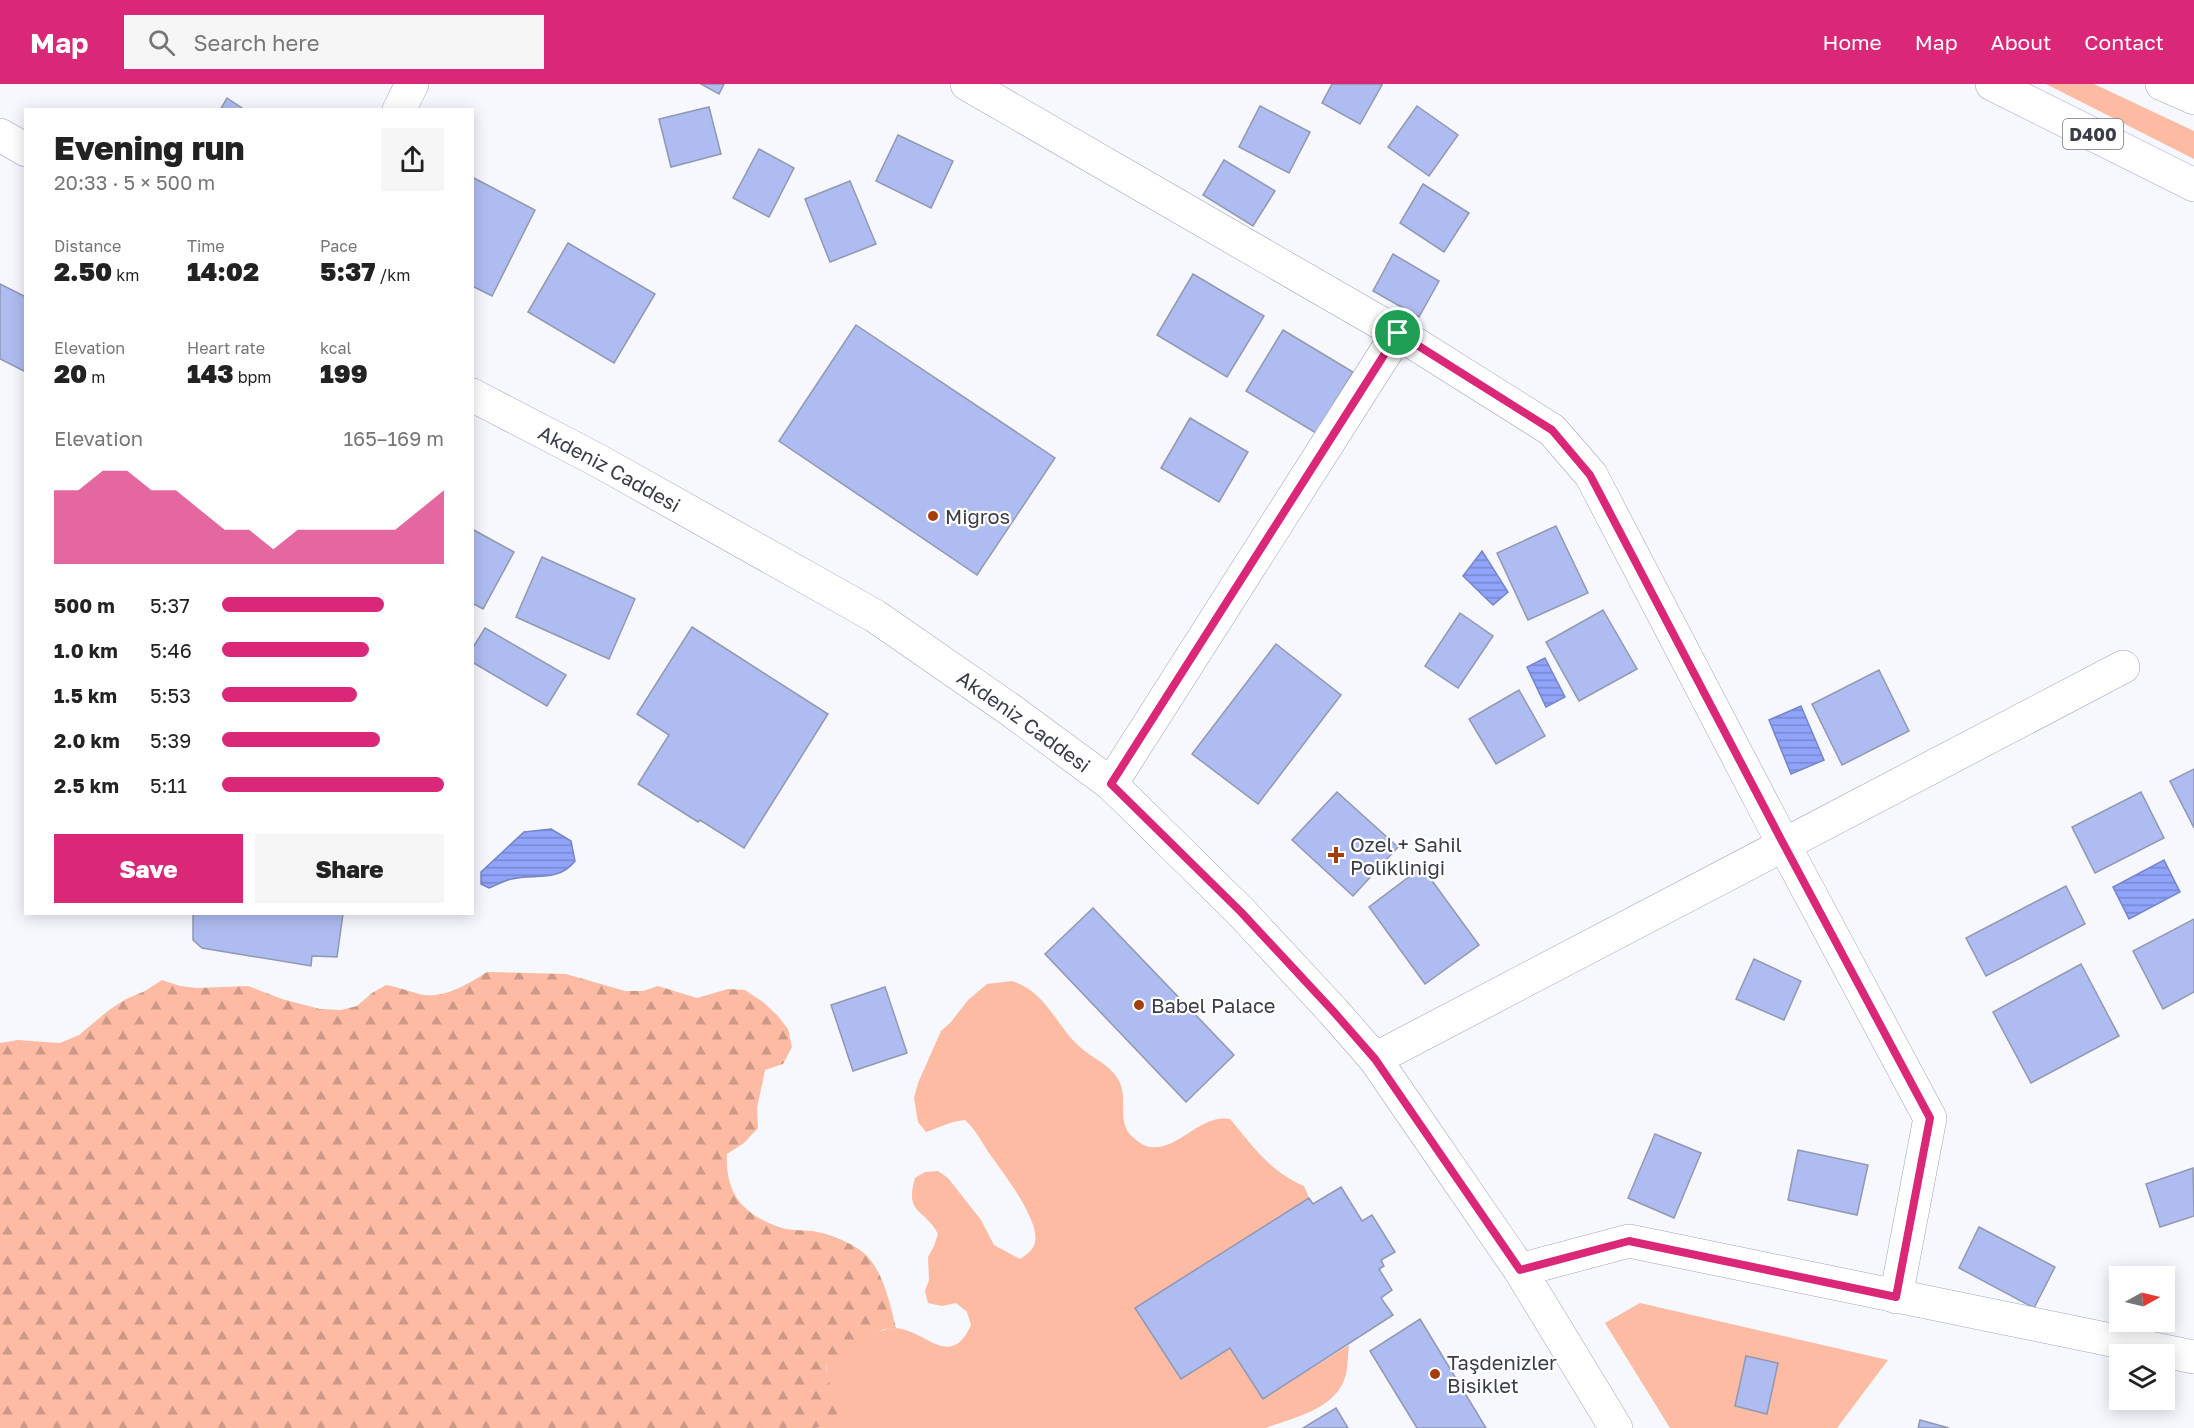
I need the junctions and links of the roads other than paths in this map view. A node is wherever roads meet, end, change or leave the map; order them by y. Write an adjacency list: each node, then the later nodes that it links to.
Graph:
1 (412, 84): 6 (main road)
2 (967, 84): 10 (main road)
3 (1992, 84): 9 (main road, D400)
4 (2162, 84): 5 (main road)
5 (2194, 98)
6 (400, 108)
7 (0, 135): 8 (main road)
8 (24, 149)
9 (2194, 185)
10 (1398, 333): 13 (main road); 14 (main road)
11 (474, 396): 13 (main road, Akdeniz Caddesi)
12 (2123, 667): 14 (main road)
13 (1111, 784): 15 (main road, Akdeniz Caddesi)
14 (1784, 845): 15 (main road); 17 (main road)
15 (1375, 1059): 16 (main road, Akdeniz Caddesi)
16 (1520, 1270): 17 (main road); 19 (main road, Akdeniz Caddesi)
17 (1896, 1297): 18 (main road)
18 (2194, 1357)
19 (1616, 1428)

